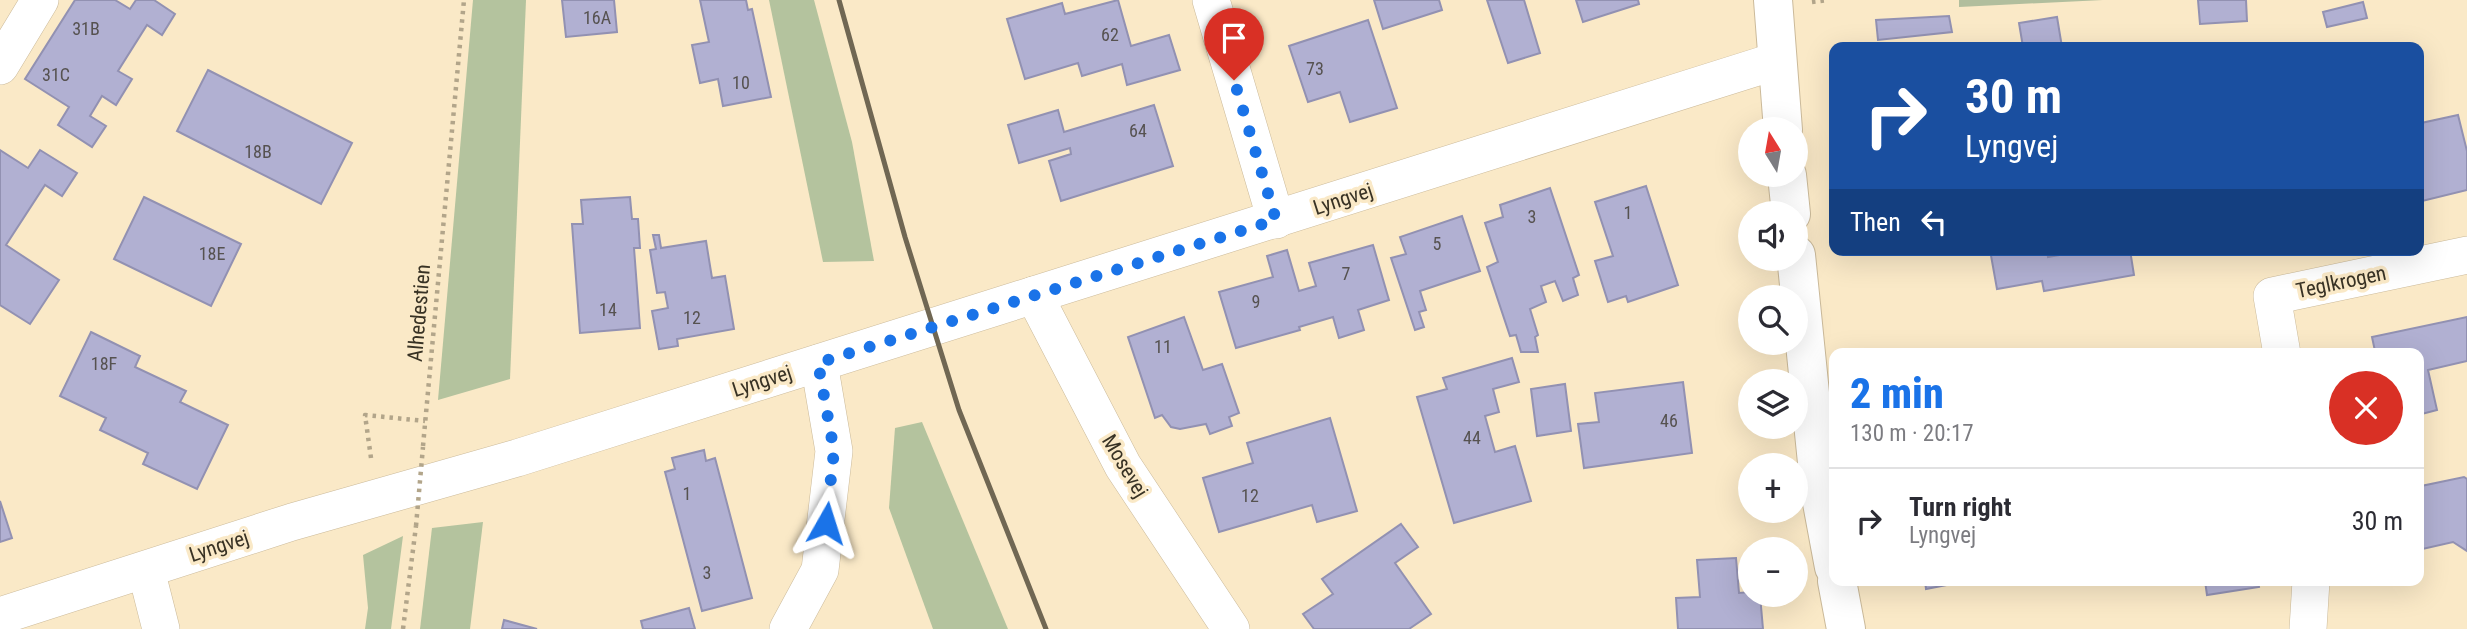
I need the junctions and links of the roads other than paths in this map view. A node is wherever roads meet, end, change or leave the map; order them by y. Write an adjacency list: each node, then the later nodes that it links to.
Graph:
1 (40, 0): 5 (street)
2 (1210, 0): 7 (street)
3 (1773, 0): 4 (street)
4 (1776, 61): 6 (street); 7 (street, Lyngvej)
5 (0, 66)
6 (1782, 117)
7 (1276, 220): 10 (street, Lyngvej)
8 (2467, 255): 11 (street, Teglkrogen)
9 (1798, 271): 13 (street)
10 (1034, 295): 12 (street, Lyngvej); 20 (street, Mosevej)
11 (2281, 348)
12 (818, 363): 14 (street, Lyngvej); 19 (street)
13 (1829, 540)
14 (146, 570): 17 (street, Lyngvej); 18 (street)
15 (1838, 586): 21 (street)
16 (2311, 586): 22 (street)
17 (0, 616)
18 (161, 629)
19 (788, 629)
20 (1231, 629)
21 (1846, 629)
22 (2308, 629)

